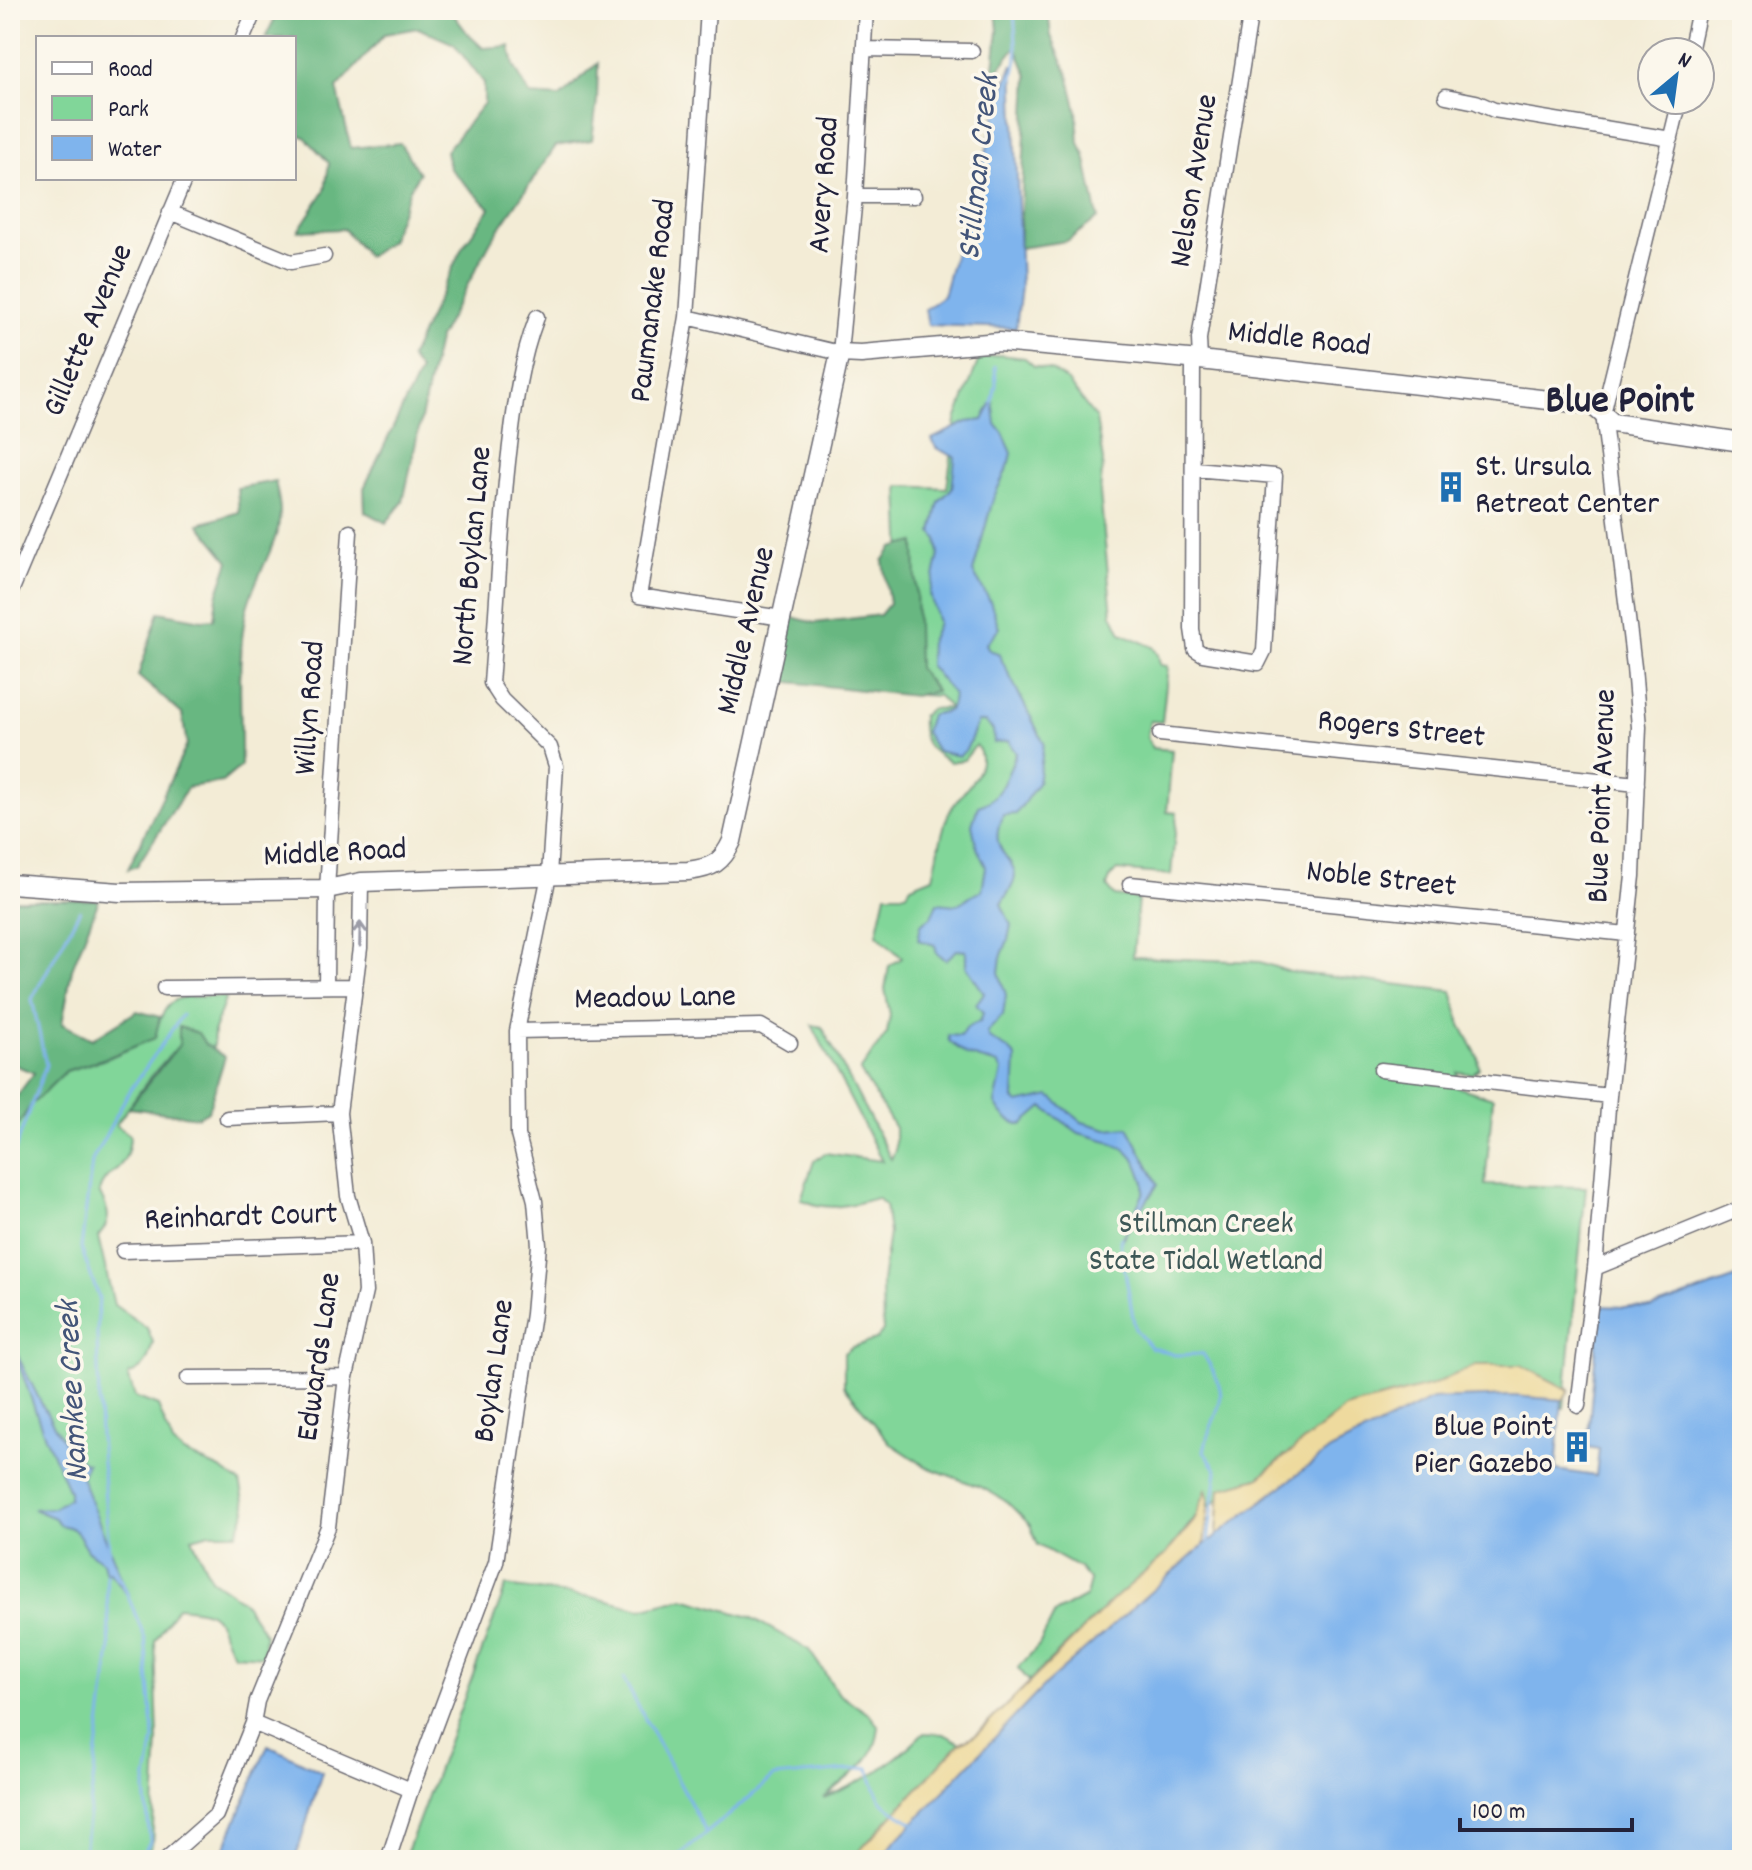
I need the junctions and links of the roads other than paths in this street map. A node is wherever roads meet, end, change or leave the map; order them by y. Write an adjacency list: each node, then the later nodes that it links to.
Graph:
1 (255, 10): 6 (street)
2 (708, 10): 19 (street, Paumanake Road)
3 (1251, 10): 21 (street, Nelson Avenue)
4 (1699, 10): 7 (street)
5 (865, 15): 8 (street, Avery Road)
6 (244, 36)
7 (1693, 36)
8 (864, 49): 9 (street); 14 (street, Avery Road)
9 (972, 51)
10 (1446, 96): 12 (street)
11 (1676, 116): 12 (street, Blue Point Avenue)
12 (1671, 139): 22 (street, Blue Point Avenue)
13 (184, 180): 16 (street, Gillette Avenue)
14 (855, 196): 15 (street); 20 (street, Avery Road)
15 (914, 196)
16 (170, 212): 17 (street); 26 (street, Gillette Avenue)
17 (324, 256)
18 (537, 317): 31 (street, North Boylan Lane)
19 (687, 317): 20 (street); 27 (street, Paumanake Road)
20 (840, 353): 21 (main road, Middle Road); 27 (main road, Middle Avenue)
21 (1196, 360): 22 (main road, Middle Road); 24 (street, Nelson Avenue)
22 (1603, 414): 23 (main road, Middle Road); 29 (street, Blue Point Avenue)
23 (1742, 442)
24 (1194, 469): 24 (street, Nelson Avenue)
25 (350, 532): 35 (street, Willyn Road)
26 (10, 594)
27 (782, 618): 30 (main road, Middle Avenue)
28 (1160, 734): 29 (street, Rogers Street)
29 (1637, 784): 36 (street, Blue Point Avenue)
30 (663, 872): 31 (main road, Middle Road)
31 (549, 875): 32 (main road, Middle Road); 40 (street, Boylan Lane)
32 (361, 882): 35 (main road, Middle Road); 38 (street, Edwards Lane, one-way to 32)
33 (10, 884): 35 (main road, Middle Road)
34 (1130, 884): 36 (street, Noble Street)
35 (327, 889): 37 (street, Willyn Road)
36 (1627, 934): 43 (street, Blue Point Avenue)
37 (326, 985): 38 (street); 39 (street)
38 (354, 986): 44 (street, Edwards Lane)
39 (164, 988)
40 (517, 1031): 41 (street, Meadow Lane); 54 (street, Boylan Lane)
41 (790, 1043)
42 (1381, 1070): 43 (street)
43 (1609, 1096): 49 (street, Blue Point Avenue)
44 (339, 1113): 45 (street); 47 (street, Edwards Lane)
45 (227, 1118)
46 (1742, 1208): 49 (street)
47 (362, 1243): 48 (street, Reinhardt Court); 50 (street, Edwards Lane)
48 (123, 1251)
49 (1595, 1268): 52 (street, Blue Point Avenue)
50 (346, 1377): 51 (street); 53 (street, Edwards Lane)
51 (188, 1378)
52 (1578, 1406)
53 (253, 1723): 54 (street); 55 (street, Edwards Lane)
54 (411, 1790): 56 (street, Boylan Lane)
55 (165, 1860)
56 (388, 1860)

